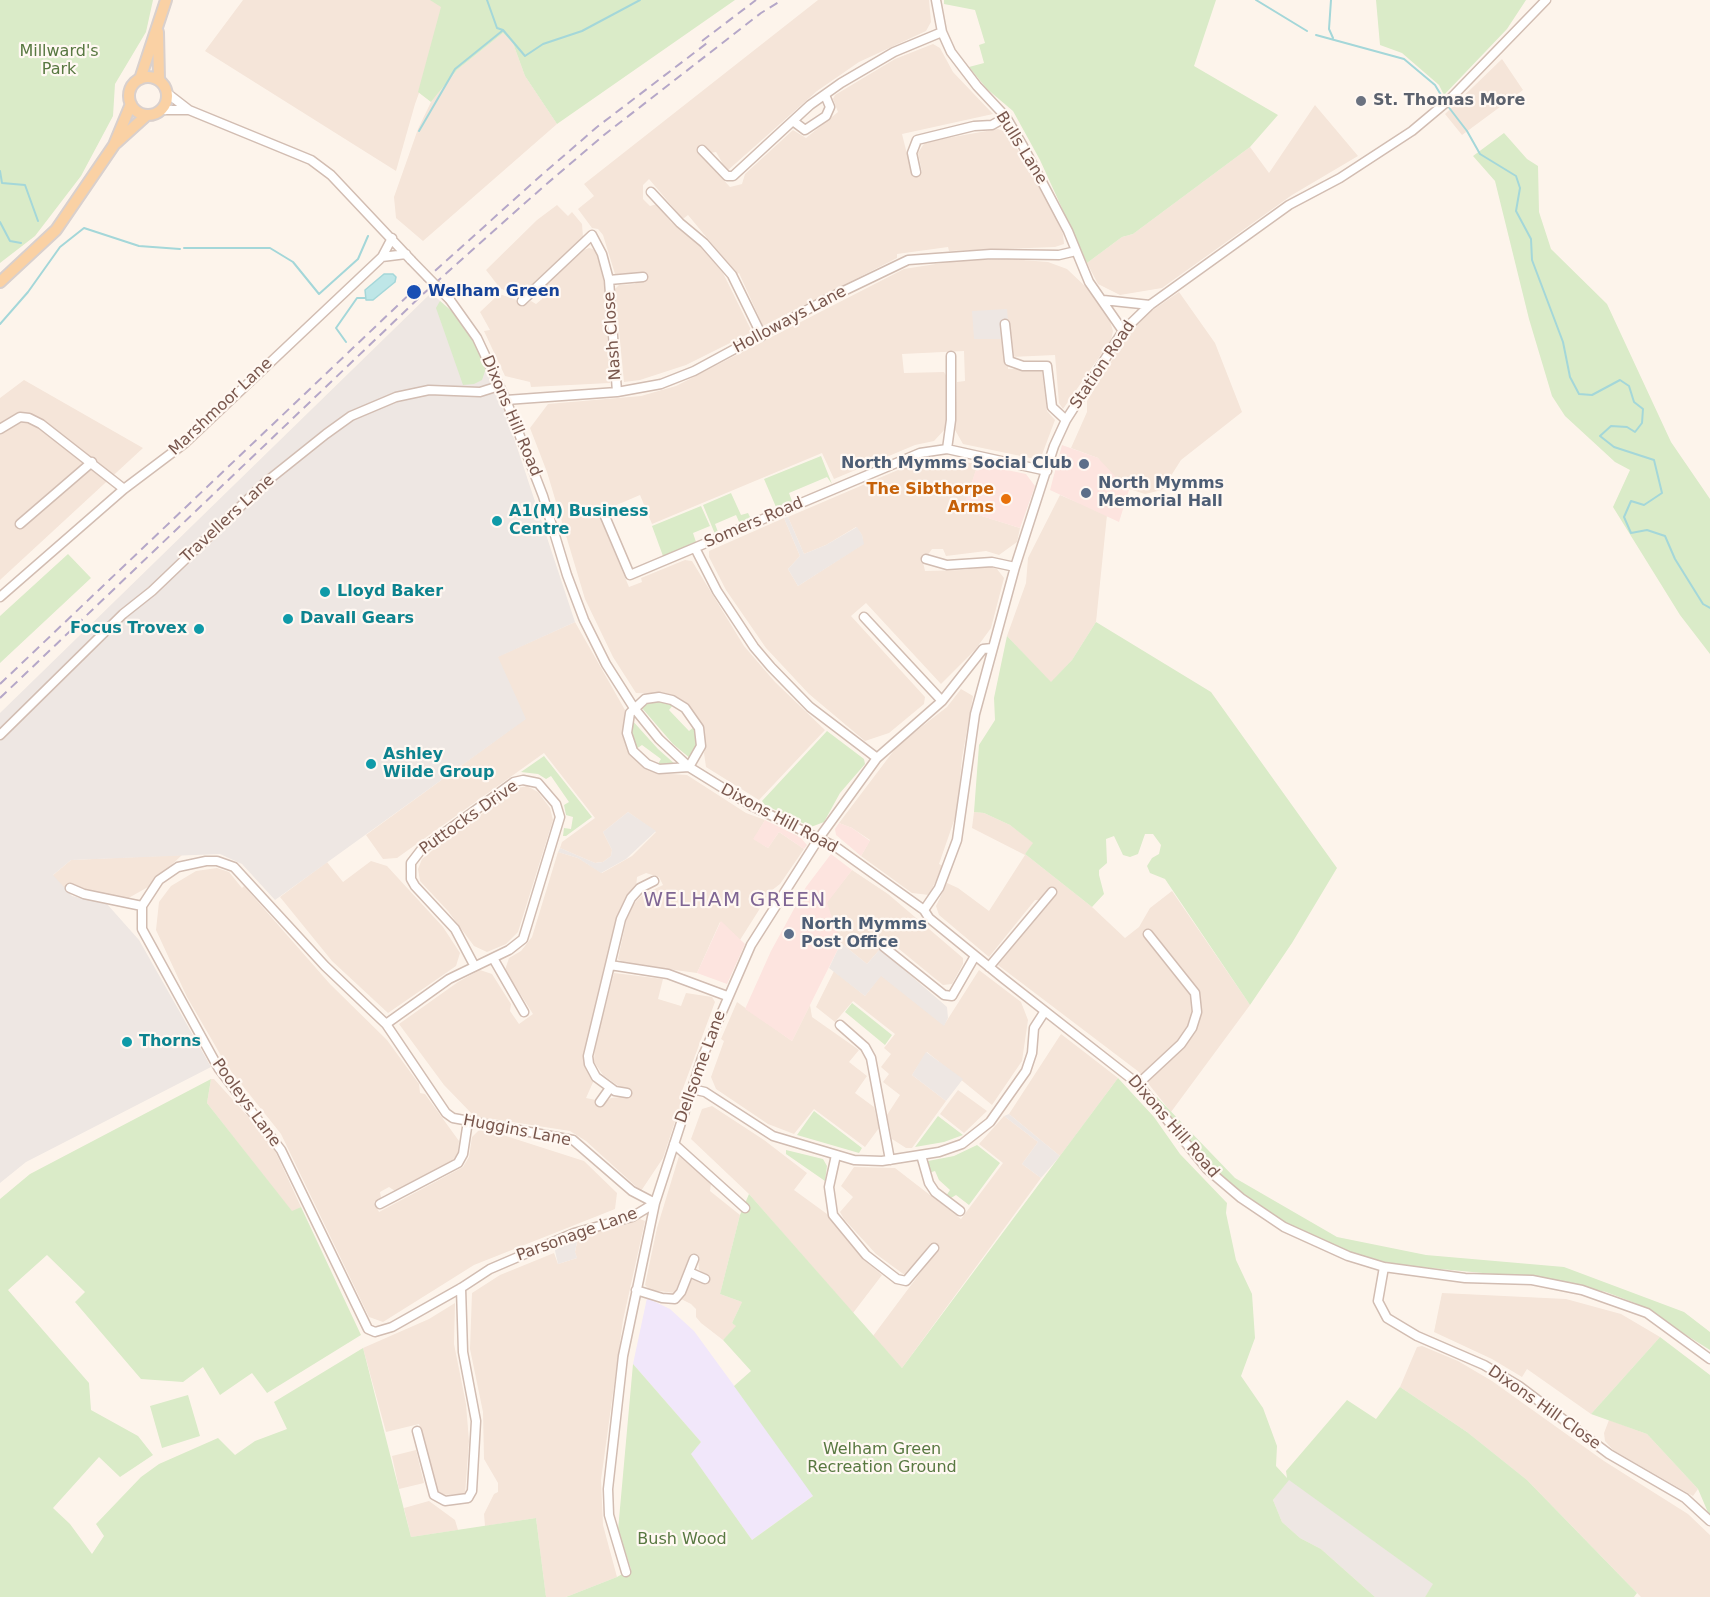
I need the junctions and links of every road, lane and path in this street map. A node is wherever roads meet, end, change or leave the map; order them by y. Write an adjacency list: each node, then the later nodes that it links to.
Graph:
1 (166, 0): 4 (main road)
2 (936, 0): 5 (street, Bulls Lane)
3 (1546, 0): 29 (street, Station Road)
4 (158, 22): 6 (main road); 7 (main road)
5 (942, 32): 9 (street); 14 (street, Bulls Lane)
6 (140, 79): 7 (main road); 10 (main road)
7 (159, 80): 8 (main road)
8 (167, 93): 11 (main road); 12 (street, Dixons Hill Road)
9 (825, 95): 15 (street); 15 (street)
10 (131, 104): 13 (main road); 16 (main road)
11 (162, 110): 12 (street, Dixons Hill Road); 13 (main road)
12 (189, 110): 20 (street, Dixons Hill Road)
13 (147, 115): 16 (main road)
14 (1006, 117): 18 (street); 21 (street, Bulls Lane)
15 (793, 121): 17 (street)
16 (114, 145): 26 (main road)
17 (702, 150)
18 (916, 172)
19 (651, 192): 32 (street)
20 (392, 238): 22 (street, Marshmoor Lane); 23 (street, Dixons Hill Road)
21 (1076, 251): 27 (street, Bulls Lane); 32 (street, Holloways Lane)
22 (382, 257): 23 (street); 42 (street, Marshmoor Lane)
23 (409, 257): 34 (street, Dixons Hill Road, bridge)
24 (643, 277): 25 (street, Nash Close)
25 (609, 280): 28 (street, Nash Close); 35 (street, Nash Close)
26 (0, 282)
27 (1103, 300): 29 (street); 31 (street, Bulls Lane)
28 (522, 301)
29 (1150, 305): 31 (street, Station Road)
30 (1005, 324): 37 (street)
31 (1123, 331): 37 (street, Station Road)
32 (762, 336): 35 (street, Holloways Lane)
33 (951, 356): 39 (street)
34 (499, 386): 36 (street, Dixons Hill Road); 53 (street, Travellers Lane)
35 (617, 392): 36 (street, Holloways Lane)
36 (506, 400): 52 (street, Dixons Hill Road)
37 (1066, 420): 41 (street, Station Road)
38 (0, 429): 40 (street)
39 (948, 449): 41 (street, Somers Road); 45 (street, Somers Road)
40 (92, 462): 42 (street); 44 (street)
41 (1047, 471): 47 (street, Station Road)
42 (124, 489): 48 (street, Marshmoor Lane)
43 (604, 514): 45 (street)
44 (20, 524)
45 (694, 548): 54 (street, Somers Road)
46 (926, 559): 47 (street)
47 (1015, 567): 50 (street, Station Road)
48 (0, 597)
49 (864, 617): 51 (street)
50 (992, 648): 51 (street, Dellsome Lane); 61 (street, Station Road)
51 (942, 701): 54 (street, Dellsome Lane)
52 (634, 708): 55 (street, Dixons Hill Road); 55 (street); 55 (street)
53 (0, 735)
54 (877, 758): 56 (street, Dellsome Lane)
55 (689, 767): 56 (street, Dixons Hill Road)
56 (819, 838): 61 (street, Dixons Hill Road); 69 (street, Dellsome Lane)
57 (654, 881): 67 (street)
58 (70, 888): 60 (street)
59 (1052, 892): 68 (street)
60 (142, 906): 72 (street, Huggins Lane); 95 (street, Pooleys Lane)
61 (924, 910): 64 (street, Dixons Hill Road)
62 (1148, 934): 74 (street)
63 (884, 947): 64 (street)
64 (975, 956): 68 (street, Dixons Hill Road)
65 (493, 958): 66 (street, Puttocks Drive); 66 (street, Puttocks Drive); 71 (street)
66 (474, 965): 72 (street, Puttocks Drive)
67 (610, 965): 69 (street); 75 (street)
68 (989, 967): 70 (street, Dixons Hill Road)
69 (727, 996): 76 (street, Dellsome Lane)
70 (1045, 1011): 74 (street, Dixons Hill Road); 82 (street)
71 (524, 1012)
72 (386, 1024): 79 (street, Huggins Lane)
73 (840, 1025): 83 (street)
74 (1138, 1084): 90 (street, Dixons Hill Road)
75 (610, 1088): 77 (street); 78 (street)
76 (692, 1089): 80 (street, Dellsome Lane); 81 (street)
77 (627, 1094)
78 (600, 1102)
79 (468, 1121): 84 (street, Huggins Lane); 85 (street)
80 (674, 1144): 84 (street, Dellsome Lane); 86 (street)
81 (836, 1155): 83 (street); 88 (street)
82 (921, 1155): 83 (street); 87 (street)
83 (890, 1160)
84 (656, 1203): 93 (street, Parsonage Lane); 94 (street, Dellsome Lane)
85 (380, 1204)
86 (745, 1208)
87 (960, 1211)
88 (934, 1248)
89 (694, 1259): 91 (street)
90 (1384, 1267): 96 (street, Dixons Hill Road); 98 (street, Dixons Hill Close)
91 (689, 1272): 92 (street); 94 (street)
92 (705, 1279)
93 (461, 1288): 95 (street, Parsonage Lane); 97 (street)
94 (636, 1290): 99 (street, Dellsome Lane)
95 (371, 1331)
96 (1710, 1359)
97 (417, 1431)
98 (1710, 1521)
99 (626, 1572)

